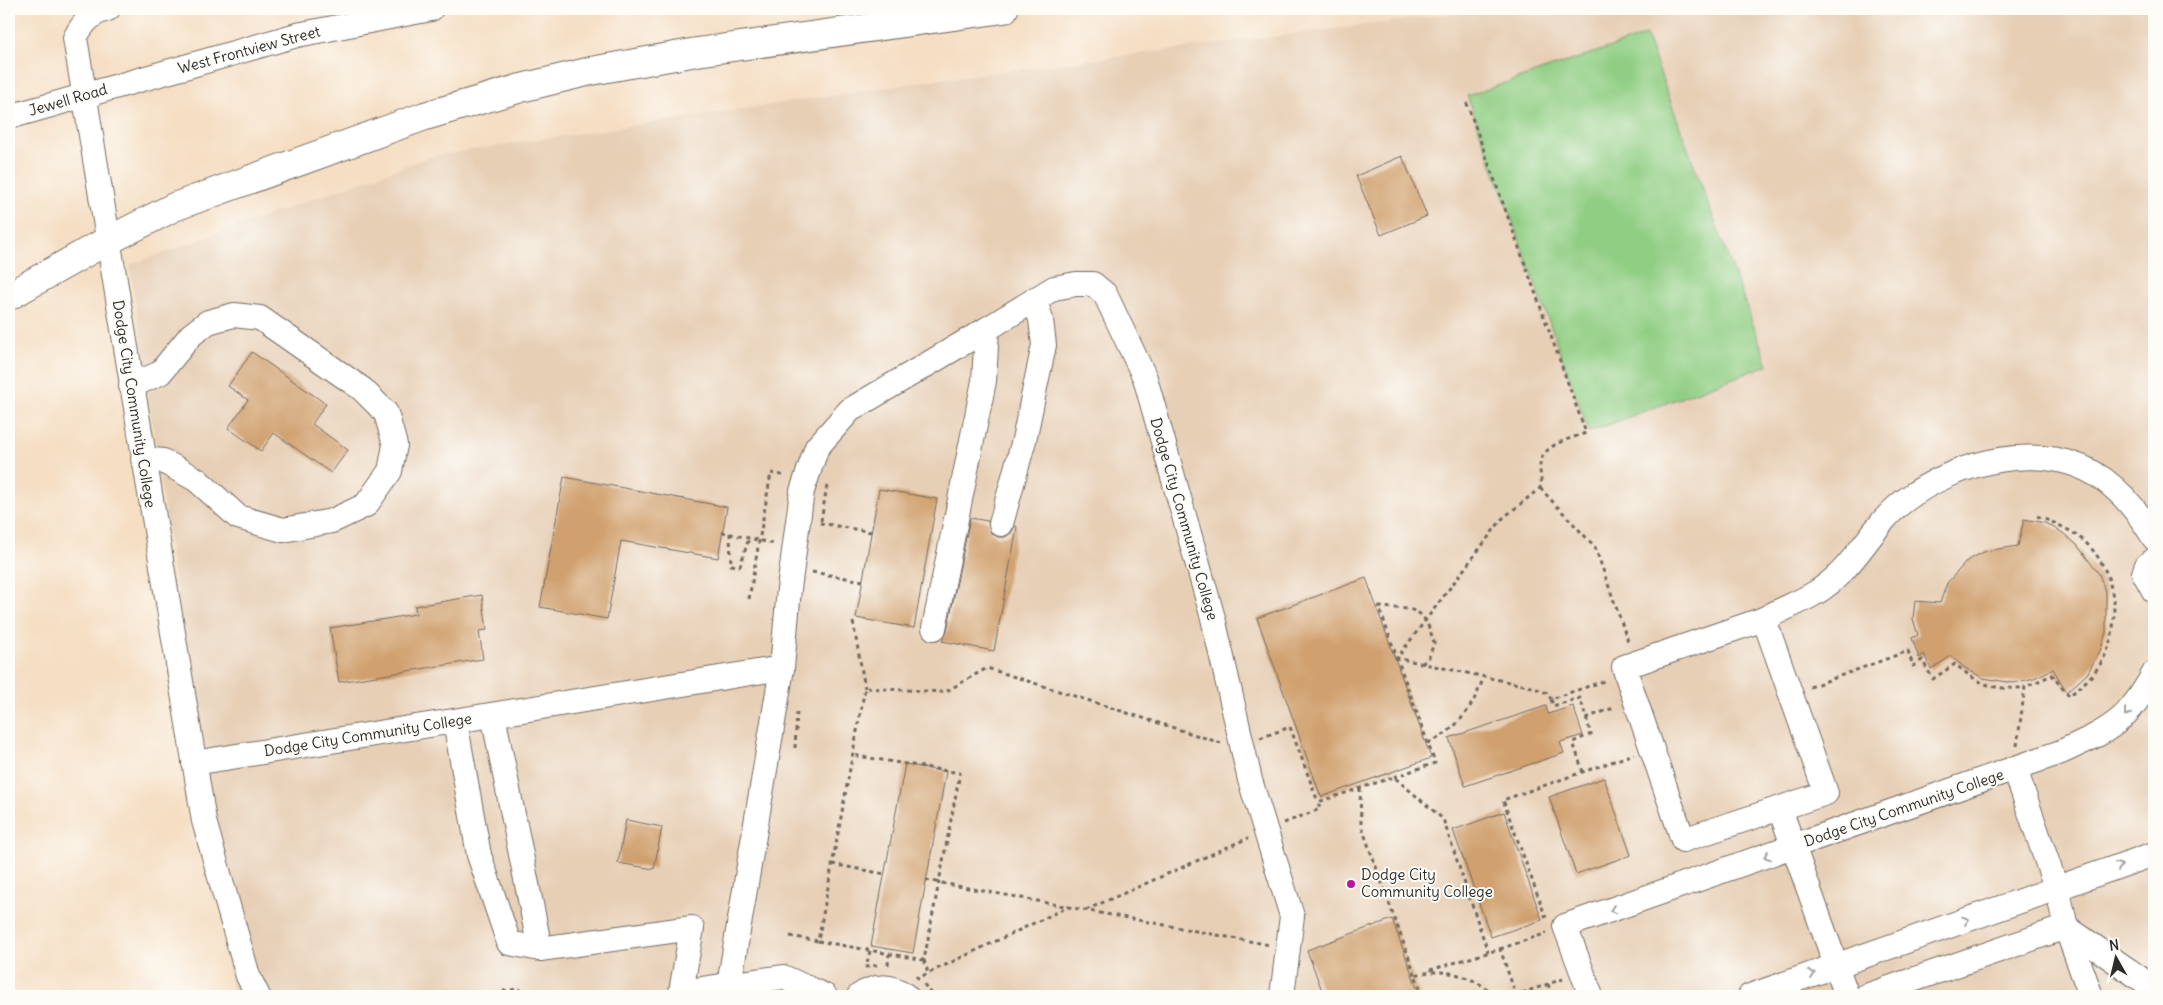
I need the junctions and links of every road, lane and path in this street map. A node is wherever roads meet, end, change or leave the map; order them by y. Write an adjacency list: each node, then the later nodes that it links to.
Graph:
1 (108, 9): 5 (street, Dodge City Community College)
2 (431, 9): 4 (street, West Frontview Street)
3 (1004, 9): 8 (highway)
4 (127, 84): 5 (street, Jewell Road)
5 (85, 95): 7 (street, Jewell Road); 8 (street, Dodge City Community College)
6 (1466, 101): 15 (path)
7 (9, 117)
8 (108, 241): 9 (highway); 12 (street, Dodge City Community College)
9 (9, 296)
10 (1035, 299): 11 (street, Dodge City Community College); 18 (street); 50 (street, Dodge City Community College)
11 (987, 329): 14 (street, Dodge City Community College); 34 (street)
12 (131, 386): 13 (street, Dodge City Community College); 13 (street)
13 (143, 459): 54 (street, Dodge City Community College)
14 (806, 480): 24 (path); 25 (street, Dodge City Community College)
15 (1540, 488): 32 (path); 38 (path)
16 (2037, 516): 41 (path)
17 (820, 523): 20 (path)
18 (1001, 524)
19 (722, 532): 21 (path)
20 (871, 532)
21 (730, 533): 22 (path); 22 (path)
22 (749, 538): 24 (path)
23 (2154, 538): 31 (street)
24 (759, 540): 25 (path); 30 (path)
25 (794, 548): 37 (street, Dodge City Community College)
26 (2154, 560): 29 (street)
27 (812, 572): 28 (path)
28 (863, 581)
29 (2154, 590)
30 (749, 599)
31 (1764, 619): 38 (street); 43 (street)
32 (1426, 620): 35 (path); 35 (path); 36 (path)
33 (853, 622): 42 (path)
34 (934, 628)
35 (1398, 658): 36 (path); 49 (path)
36 (1422, 664): 40 (path)
37 (782, 668): 46 (street, Dodge City Community College); 90 (street)
38 (1631, 668): 44 (path); 45 (street)
39 (2154, 673): 53 (street, Dodge City Community College, one-way to 53)
40 (1484, 676): 44 (path); 49 (path)
41 (2025, 686): 43 (path); 53 (path)
42 (865, 688): 50 (path); 52 (path)
43 (1791, 694): 59 (street)
44 (1551, 699): 47 (path)
45 (1636, 700): 47 (path); 51 (street)
46 (494, 715): 48 (street, Dodge City Community College); 77 (street)
47 (1586, 718): 55 (path)
48 (455, 721): 54 (street, Dodge City Community College); 77 (street)
49 (1428, 743): 56 (path)
50 (1242, 744): 58 (path); 60 (street, Dodge City Community College)
51 (1652, 748): 55 (path); 59 (street)
52 (852, 755): 63 (path); 66 (path)
53 (2016, 761): 61 (street, Dodge City Community College); 67 (street, Dodge City Community College)
54 (194, 763): 94 (street)
55 (1583, 772): 71 (path)
56 (1394, 777): 57 (path); 81 (path)
57 (1360, 788): 58 (path); 87 (path)
58 (1318, 802): 60 (path)
59 (1780, 809): 61 (street)
60 (1266, 830): 69 (path); 78 (street, Dodge City Community College)
61 (1794, 846): 84 (street, Dodge City Community College); 103 (street, Dodge City Community College, one-way to 103)
62 (2154, 854): 67 (street, one-way to 62)
63 (832, 864): 64 (path); 76 (path)
64 (884, 874)
65 (926, 880): 66 (path)
66 (939, 882): 68 (path); 83 (path)
67 (2057, 888): 73 (street, Dodge City Community College); 84 (street, one-way to 67)
68 (1069, 907): 69 (path); 86 (path)
69 (1086, 910): 78 (path)
70 (1555, 913): 71 (path)
71 (1546, 916): 72 (path)
72 (1548, 924)
73 (2066, 927): 92 (street); 106 (street); 107 (street, Dodge City Community College)
74 (1551, 931): 79 (path)
75 (790, 936): 76 (path)
76 (818, 941): 80 (path)
77 (540, 949): 90 (street)
78 (1287, 949): 98 (street, Dodge City Community College)
79 (1500, 949): 81 (path); 101 (path)
80 (870, 951): 82 (path); 82 (path)
81 (1488, 952): 85 (path)
82 (889, 954): 83 (path)
83 (924, 960): 86 (path)
84 (1836, 966): 104 (street, one-way to 84); 105 (street, Dodge City Community College)
85 (1430, 970): 87 (path); 100 (path)
86 (928, 973): 91 (path)
87 (1415, 975): 99 (path)
88 (1566, 978): 89 (path)
89 (1548, 984): 101 (path); 102 (path)
90 (729, 985): 96 (street)
91 (909, 985): 97 (street)
92 (2154, 988)
93 (503, 991): 95 (path)
94 (258, 996)
95 (520, 996)
96 (825, 996)
97 (859, 996)
98 (1282, 996)
99 (1423, 996)
100 (1495, 996)
101 (1515, 996)
102 (1552, 996)
103 (1591, 996)
104 (1750, 996)
105 (1848, 996)
106 (1866, 996)
107 (2091, 996)

